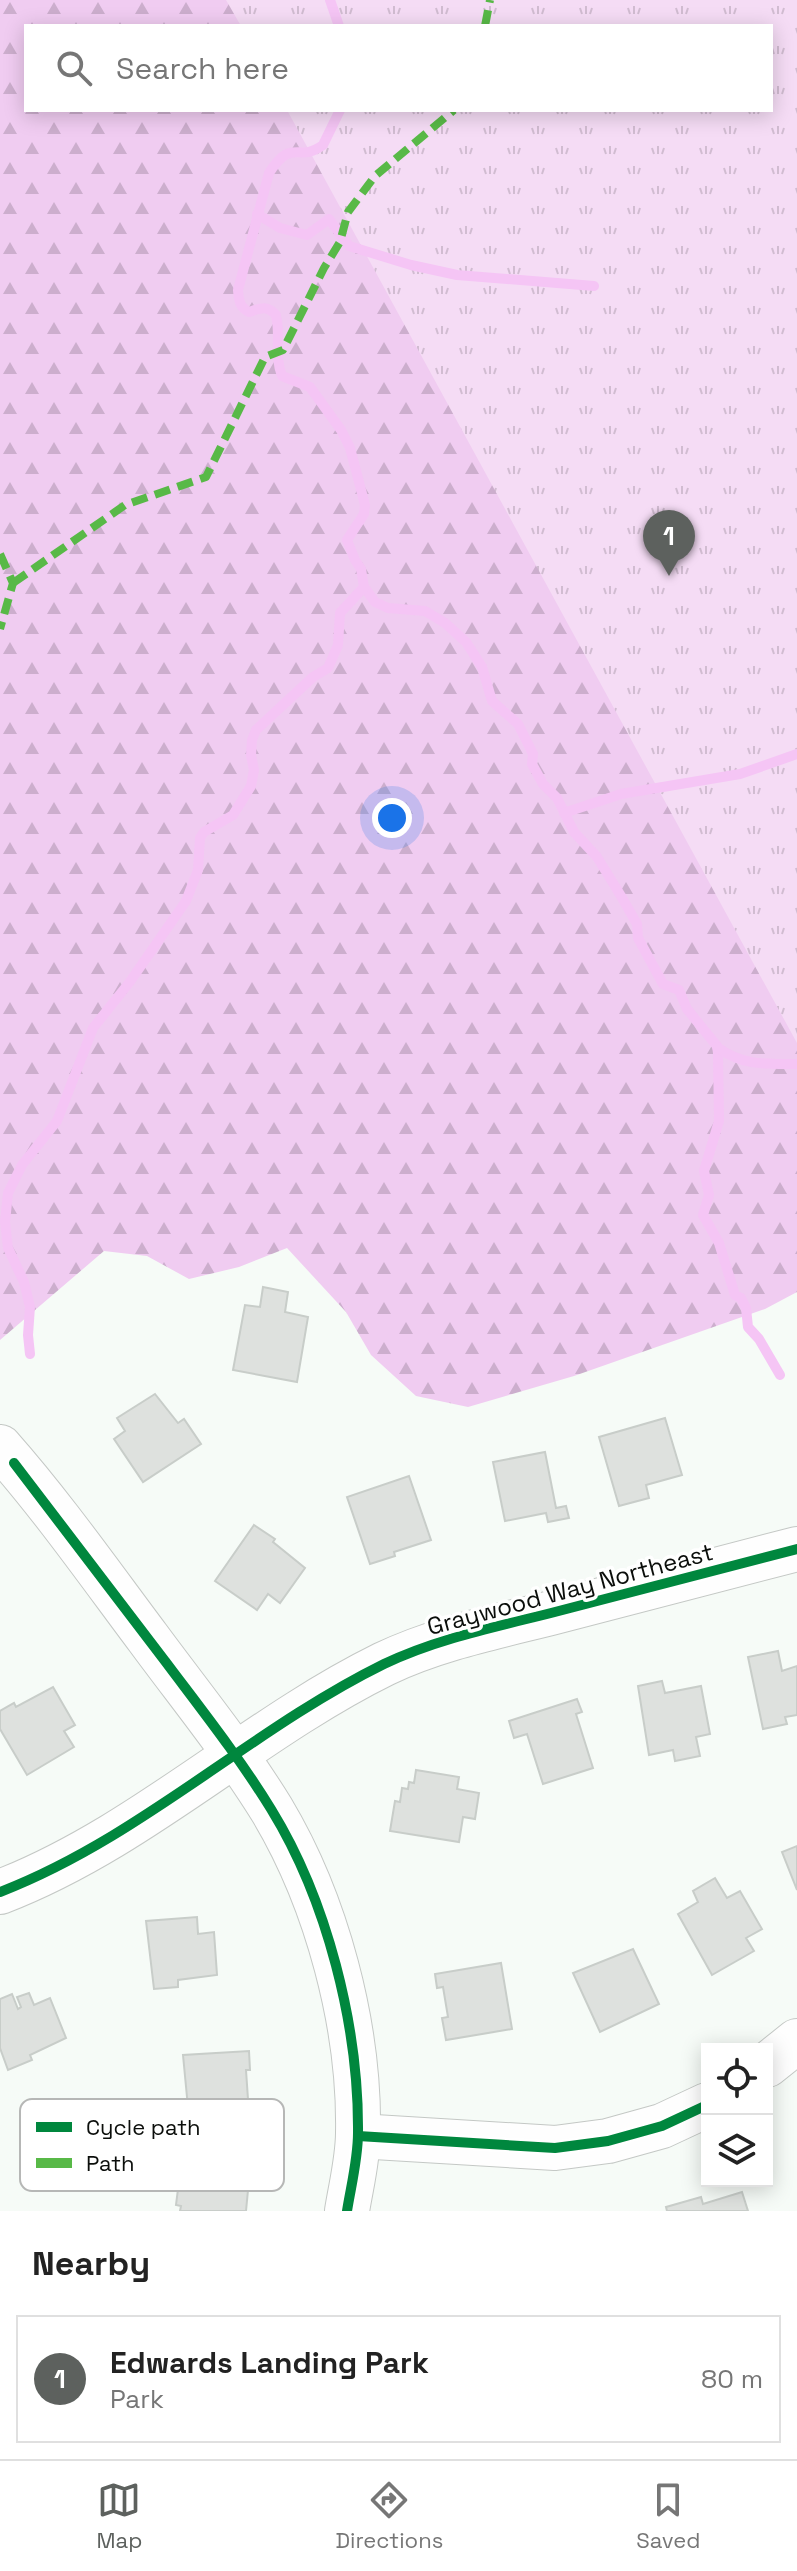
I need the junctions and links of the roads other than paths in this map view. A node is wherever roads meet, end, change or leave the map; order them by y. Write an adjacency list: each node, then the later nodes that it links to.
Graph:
1 (7, 1455): 3 (street)
2 (797, 1549): 3 (street, Graywood Way Northeast)
3 (235, 1755): 4 (street, Graywood Way Northeast); 8 (street)
4 (0, 1892)
5 (797, 2041): 6 (street)
6 (773, 2060)
7 (701, 2108): 8 (street)
8 (358, 2136): 9 (street)
9 (347, 2211)

